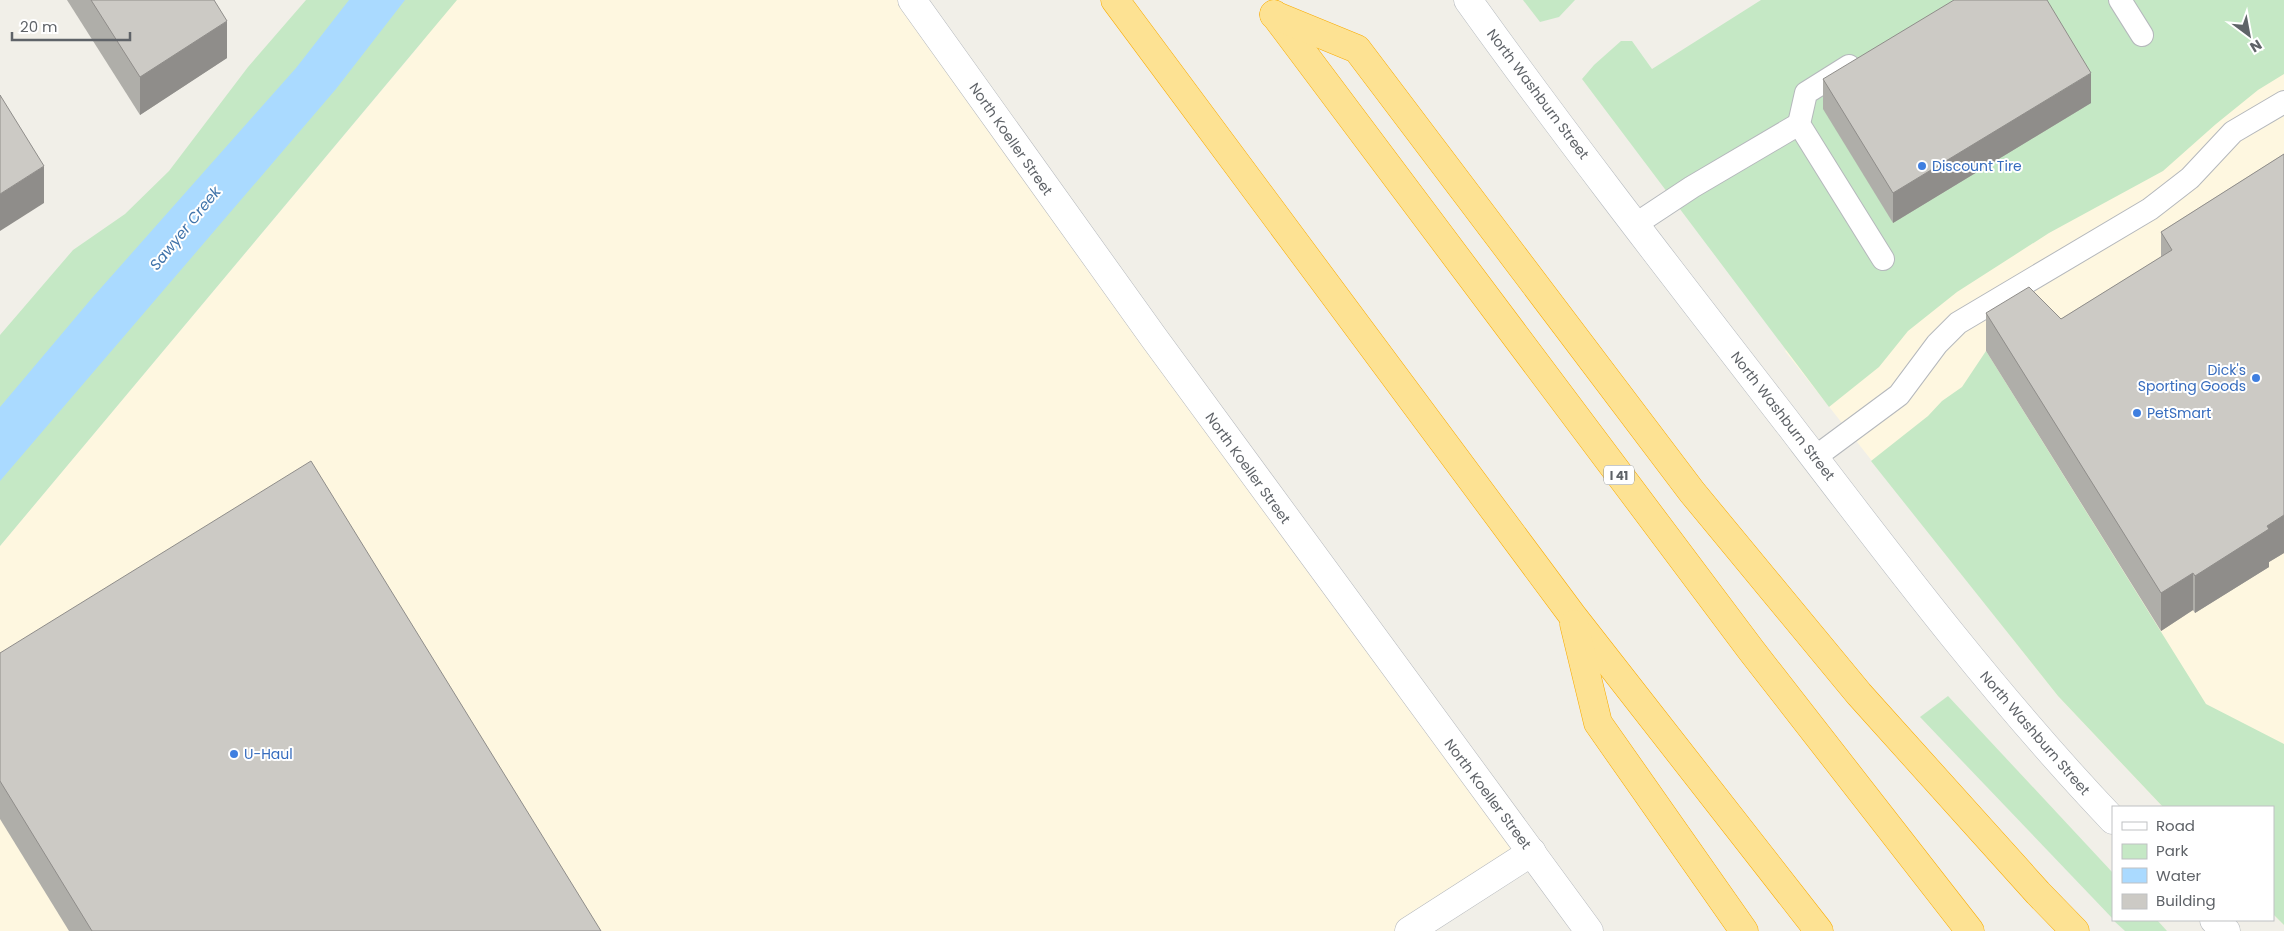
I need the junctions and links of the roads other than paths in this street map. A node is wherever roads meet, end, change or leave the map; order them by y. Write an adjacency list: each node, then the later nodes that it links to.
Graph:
1 (912, 0): 15 (street, North Koeller Street)
2 (1115, 0): 13 (highway)
3 (1468, 0): 10 (street, North Washburn Street)
4 (2120, 0): 6 (lane)
5 (1269, 7): 21 (highway, I 41); 22 (highway)
6 (2142, 34)
7 (1864, 57): 9 (lane)
8 (2284, 102): 12 (lane)
9 (1799, 124): 10 (lane); 11 (lane)
10 (1636, 224): 12 (street, North Washburn Street)
11 (1884, 259)
12 (1814, 458): 14 (street, North Washburn Street)
13 (1572, 615): 19 (highway); 20 (highway)
14 (2112, 819)
15 (1532, 852): 17 (street); 18 (street, North Koeller Street)
16 (2215, 921): 23 (street)
17 (1409, 931)
18 (1589, 931)
19 (1744, 931)
20 (1819, 931)
21 (1970, 931)
22 (2075, 931)
23 (2226, 931)

